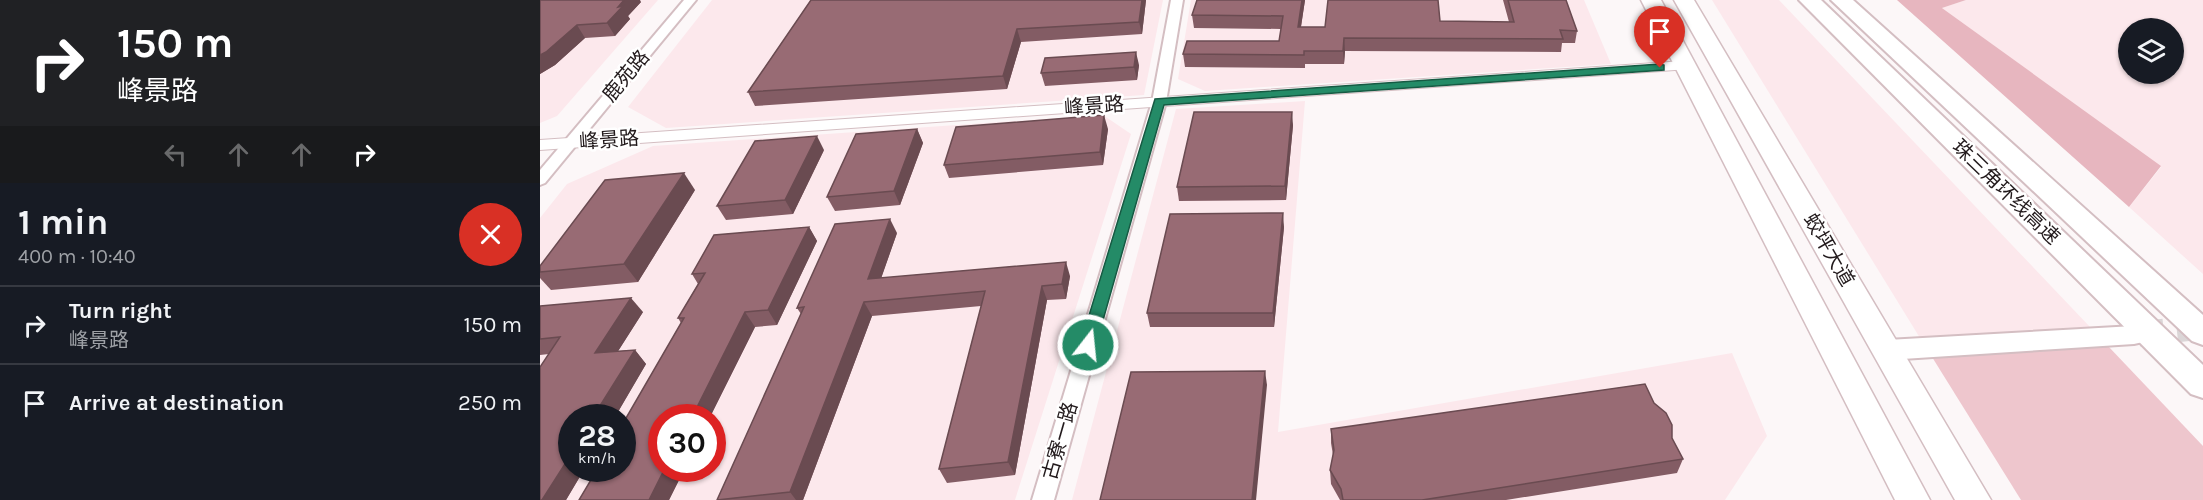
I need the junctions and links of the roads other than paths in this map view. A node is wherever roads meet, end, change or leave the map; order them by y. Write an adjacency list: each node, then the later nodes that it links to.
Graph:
1 (690, 0): 9 (street, 鹿苑路)
2 (1177, 0): 8 (street, 古寮一路)
3 (1651, 0): 7 (highway, 蛟坪大道)
4 (1684, 0): 14 (highway, 蛟坪大道)
5 (1809, 0): 15 (highway, 珠三角环线高速)
6 (1841, 0): 12 (highway, 珠三角环线高速)
7 (1684, 66): 8 (street, 峰景路); 17 (highway, 蛟坪大道)
8 (1159, 102): 9 (street, 峰景路); 16 (street, 古寮一路)
9 (572, 142): 10 (street, 峰景路); 11 (street, 鹿苑路)
10 (540, 144)
11 (540, 180)
12 (2203, 333)
13 (2134, 334): 14 (main road)
14 (1887, 350): 18 (highway, 蛟坪大道)
15 (2203, 385)
16 (1042, 500)
17 (1913, 500)
18 (1974, 500)

